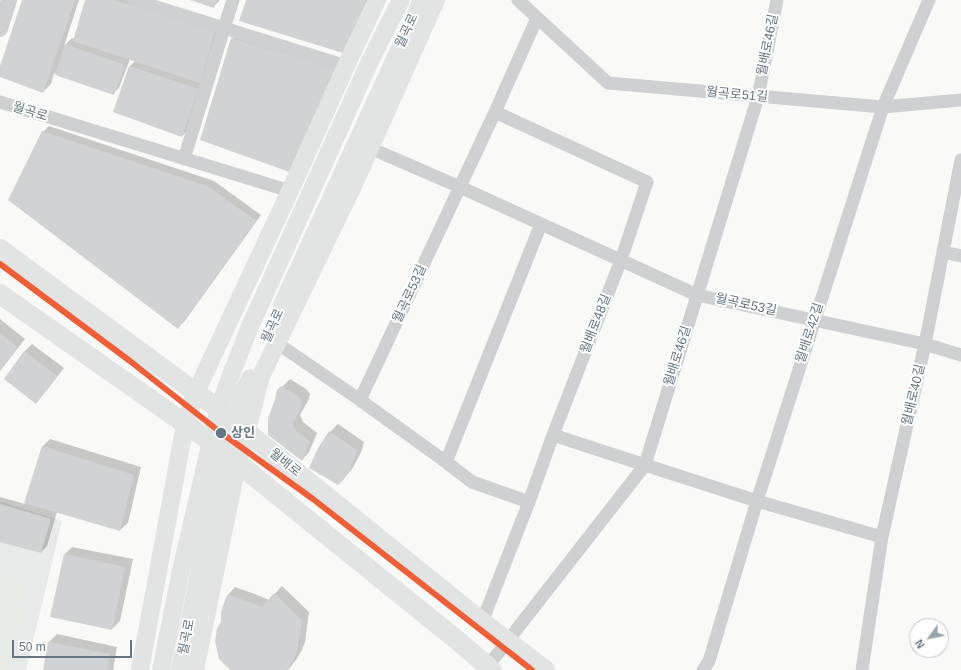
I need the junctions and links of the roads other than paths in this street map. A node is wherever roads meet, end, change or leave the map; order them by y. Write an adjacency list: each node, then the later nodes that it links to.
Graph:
1 (9, 0): 13 (street)
2 (134, 0): 12 (street)
3 (233, 0): 12 (street)
4 (377, 0): 14 (main road)
5 (401, 0): 51 (main road, 월곡로)
6 (422, 0): 52 (main road, 월곡로)
7 (436, 0): 20 (main road)
8 (518, 0): 11 (street, 월곡로51길)
9 (777, 0): 15 (street, 월배로46길)
10 (929, 0): 18 (street, 월배로42길)
11 (537, 18): 15 (street, 월곡로51길); 19 (street)
12 (224, 28): 14 (street); 21 (street)
13 (0, 29)
14 (346, 66): 24 (main road)
15 (758, 97): 18 (street, 월곡로51길); 31 (street, 월배로46길)
16 (961, 100): 18 (street, 월곡로51길)
17 (0, 102): 21 (street, 월곡로)
18 (883, 107): 32 (street, 월배로42길)
19 (495, 112): 23 (street); 29 (street, 월배로48길)
20 (370, 148): 23 (street, 월곡로53길); 33 (main road)
21 (184, 159): 24 (street, 월곡로)
22 (961, 160): 27 (street, 월배로40길)
23 (460, 187): 25 (street, 월곡로53길); 37 (street, 월곡로53길)
24 (290, 191): 36 (main road)
25 (541, 224): 29 (street, 월곡로53길); 41 (street)
26 (0, 249): 36 (main road, 월배로)
27 (943, 252): 28 (street); 34 (street, 월배로40길)
28 (961, 256)
29 (621, 260): 31 (street, 월곡로53길); 40 (street, 월배로48길)
30 (0, 294): 38 (main road)
31 (697, 294): 32 (street, 월곡로53길); 43 (street, 월배로46길)
32 (815, 320): 34 (street, 월곡로53길); 44 (street, 월배로42길)
33 (277, 343): 37 (street, 월곡로); 39 (main road)
34 (925, 344): 35 (street, 월곡로53길); 46 (street, 월배로40길)
35 (961, 355)
36 (196, 392): 38 (main road); 39 (main road, 월배로)
37 (360, 400): 41 (street, 월곡로)
38 (185, 424): 42 (main road); 50 (main road)
39 (247, 432): 42 (main road); 47 (main road, 월배로)
40 (553, 435): 43 (street); 45 (street, 월배로48길)
41 (446, 462): 45 (street, 월곡로)
42 (238, 464): 49 (main road); 53 (main road)
43 (645, 466): 44 (street); 48 (street, 월배로46길)
44 (757, 501): 46 (street); 55 (street, 월배로42길)
45 (529, 502): 47 (street, 월배로48길)
46 (882, 537): 56 (street, 월배로40길)
47 (482, 622): 48 (main road, 월배로)
48 (508, 641): 49 (street, 월배로46길); 54 (main road, 월배로)
49 (490, 668)
50 (140, 670)
51 (161, 670)
52 (180, 670)
53 (195, 670)
54 (545, 670)
55 (703, 670)
56 (862, 670)

